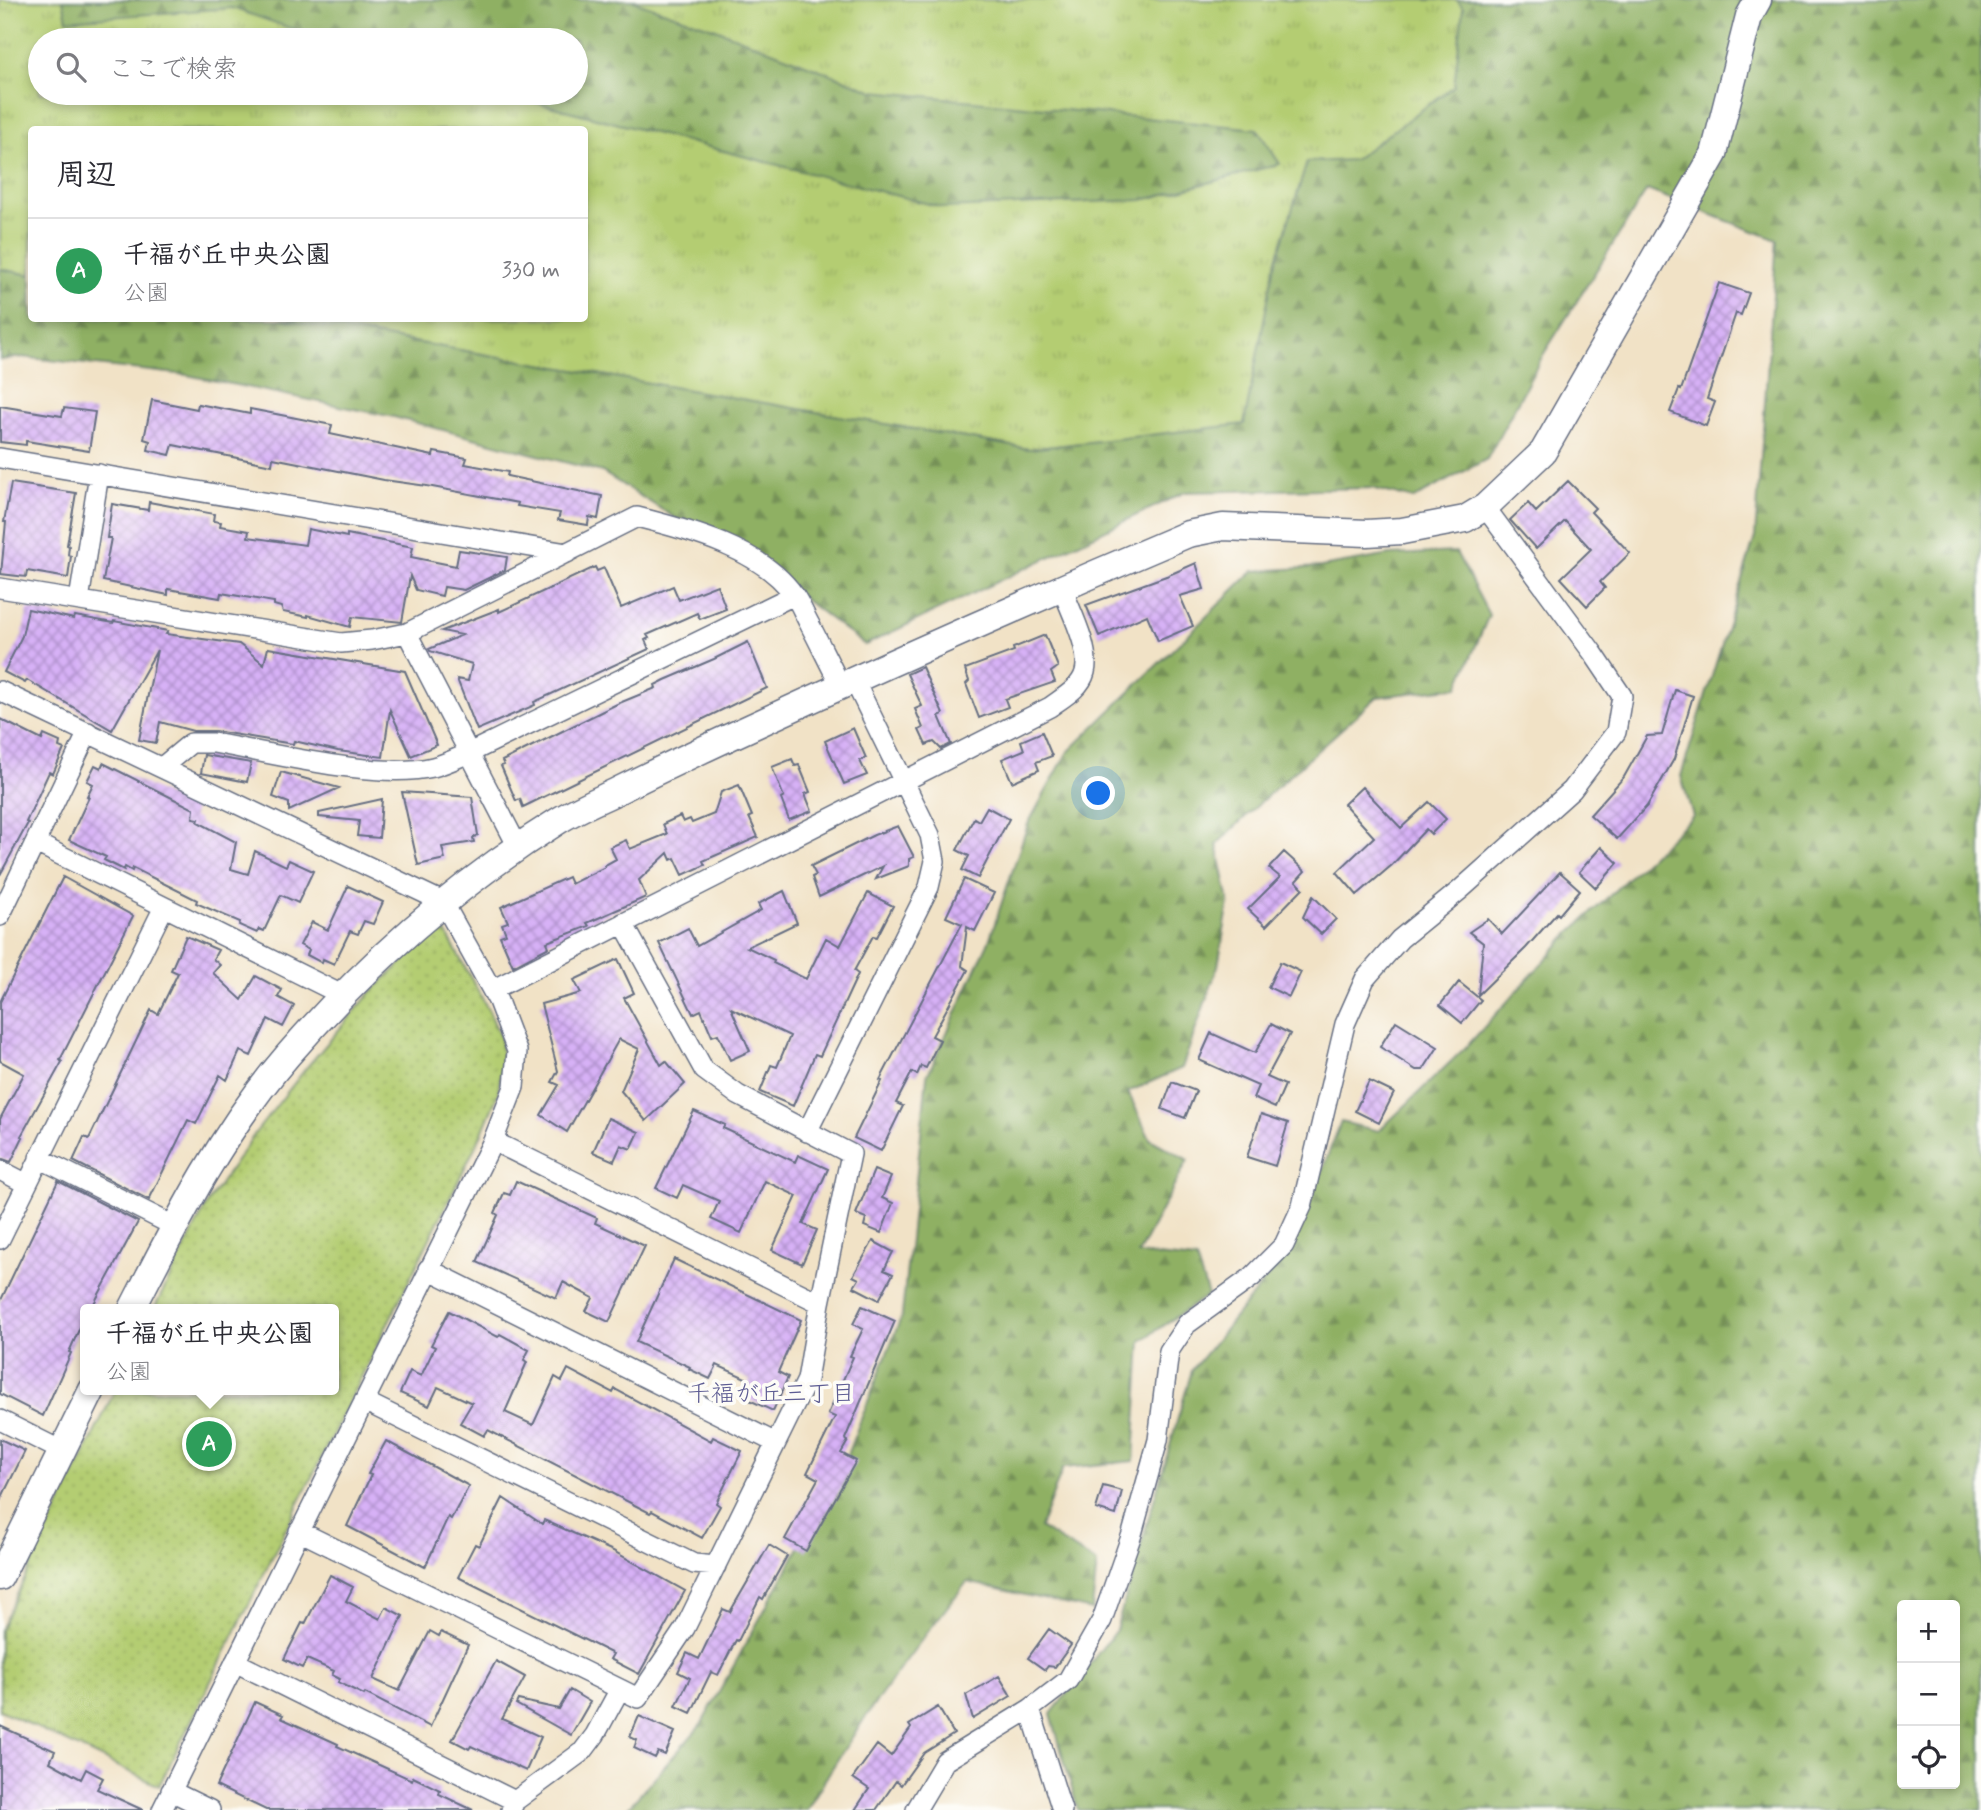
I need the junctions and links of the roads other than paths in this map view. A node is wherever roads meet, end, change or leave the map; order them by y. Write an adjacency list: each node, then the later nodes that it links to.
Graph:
1 (1758, 0): 4 (street)
2 (0, 458): 3 (street)
3 (99, 474): 5 (street); 9 (street)
4 (1485, 507): 6 (street); 45 (street)
5 (567, 553): 8 (street); 10 (street)
6 (1062, 588): 11 (street); 16 (street)
7 (2, 593): 9 (street)
8 (794, 595): 11 (street); 14 (street)
9 (79, 600): 10 (street)
10 (407, 633): 14 (street)
11 (848, 683): 16 (street); 18 (street)
12 (0, 691): 13 (street)
13 (88, 732): 15 (street); 17 (street)
14 (469, 753): 15 (street); 18 (street)
15 (162, 767): 19 (street)
16 (903, 782): 22 (street); 25 (street)
17 (36, 843): 20 (street); 21 (street)
18 (518, 847): 19 (street)
19 (443, 902): 23 (street); 24 (street)
20 (163, 906): 24 (street); 27 (street)
21 (0, 916)
22 (623, 923): 23 (street); 25 (street)
23 (492, 990): 26 (street)
24 (342, 995): 30 (street)
25 (807, 1132): 33 (street)
26 (492, 1141): 32 (street); 33 (street)
27 (39, 1158): 29 (street); 30 (street)
28 (0, 1170): 29 (street)
29 (27, 1184): 31 (street)
30 (174, 1226): 34 (street)
31 (0, 1238)
32 (428, 1269): 36 (street); 38 (street)
33 (820, 1303): 38 (street)
34 (135, 1304)
35 (90, 1395): 39 (street)
36 (364, 1401): 40 (street); 41 (street)
37 (0, 1420): 39 (street)
38 (776, 1443): 41 (street)
39 (62, 1451): 42 (street)
40 (299, 1531): 43 (street); 44 (street)
41 (716, 1566): 44 (street)
42 (0, 1577)
43 (235, 1662): 46 (street); 47 (street)
44 (620, 1689): 47 (street)
45 (1030, 1709): 50 (street); 51 (street)
46 (171, 1791): 48 (street); 49 (street)
47 (513, 1806)
48 (162, 1810)
49 (210, 1810)
50 (916, 1810)
51 (1062, 1810)

